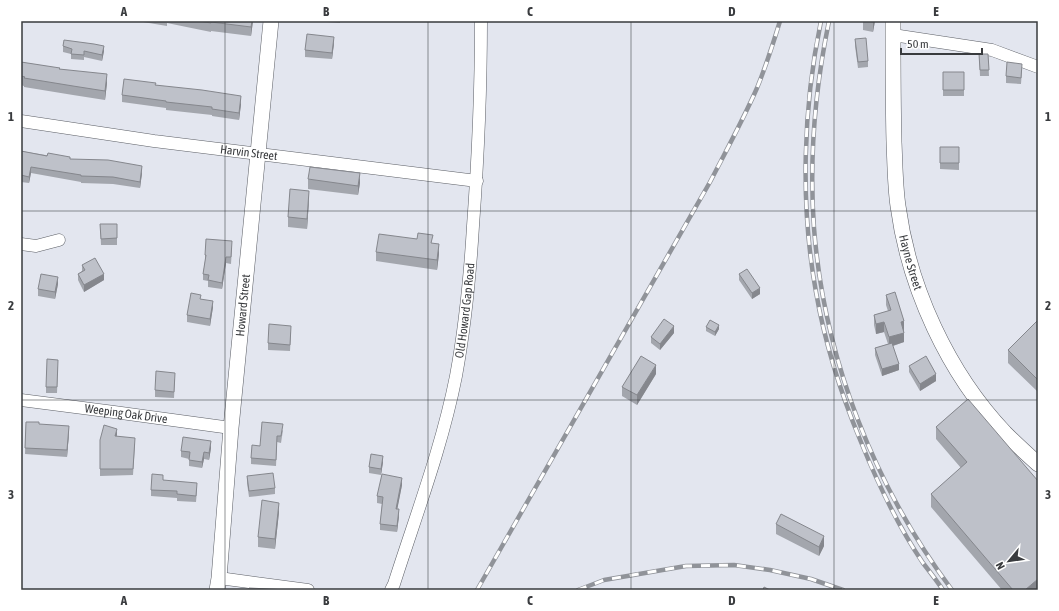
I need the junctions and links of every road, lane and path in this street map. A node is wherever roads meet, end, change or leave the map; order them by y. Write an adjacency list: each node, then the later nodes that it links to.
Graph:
1 (271, 21): 6 (street, Howard Street)
2 (481, 21): 7 (street, Old Howard Gap Road)
3 (893, 28): 4 (street); 12 (street, Hayne Street)
4 (1038, 67)
5 (21, 121): 6 (street, Harvin Street)
6 (258, 154): 7 (street, Harvin Street); 11 (street, Howard Street)
7 (477, 181): 15 (street, Old Howard Gap Road)
8 (59, 240): 9 (street)
9 (21, 244)
10 (21, 400): 11 (street, Weeping Oak Drive)
11 (231, 428): 13 (street, Howard Street)
12 (1038, 464)
13 (218, 584): 14 (street)
14 (308, 590)
15 (392, 590)

